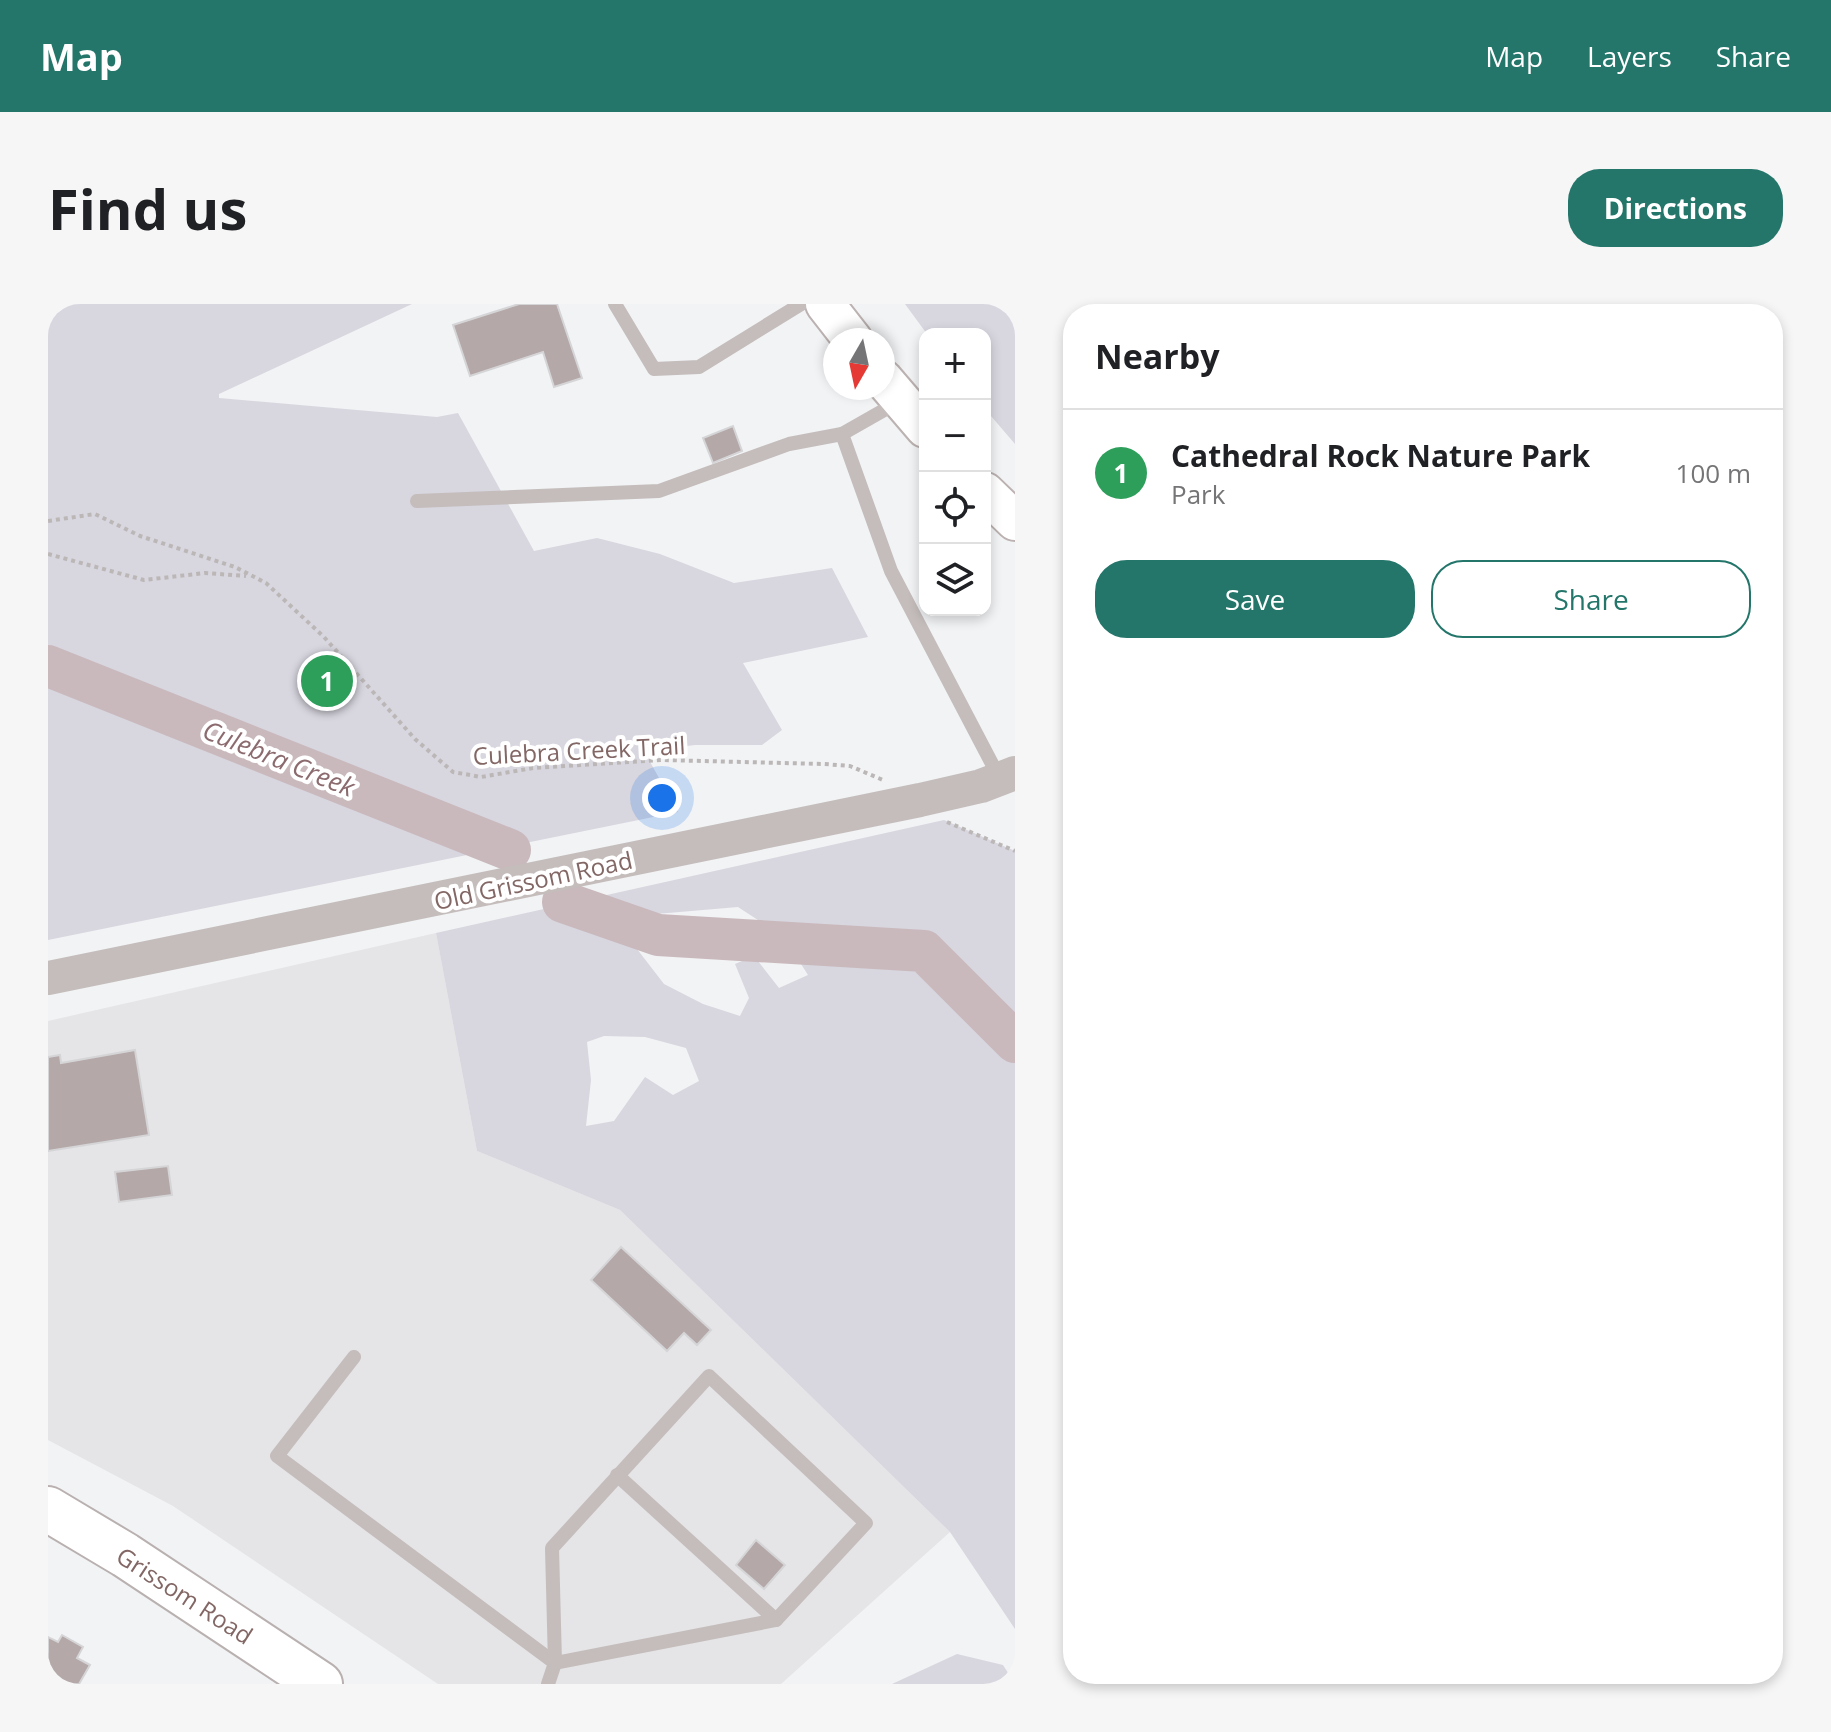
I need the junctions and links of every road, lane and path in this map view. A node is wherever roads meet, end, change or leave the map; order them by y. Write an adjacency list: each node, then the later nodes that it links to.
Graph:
1 (615, 304): 2 (lane)
2 (801, 304)
3 (825, 304): 4 (main road)
4 (844, 328)
5 (903, 403): 6 (lane)
6 (842, 434): 8 (lane); 13 (lane)
7 (991, 498): 10 (main road)
8 (417, 501)
9 (48, 521): 12 (path, Culebra Creek Trail)
10 (1015, 521)
11 (48, 554): 12 (path)
12 (248, 576): 14 (path, Culebra Creek Trail)
13 (1008, 776): 17 (street, Old Grissom Road)
14 (887, 782)
15 (944, 820): 16 (path)
16 (1015, 851)
17 (48, 978)
18 (354, 1357): 22 (lane)
19 (617, 1475): 21 (lane); 21 (lane); 22 (lane)
20 (48, 1509): 23 (main road, Grissom Road)
21 (776, 1620): 22 (lane)
22 (555, 1663): 24 (lane)
23 (320, 1684)
24 (548, 1684)

